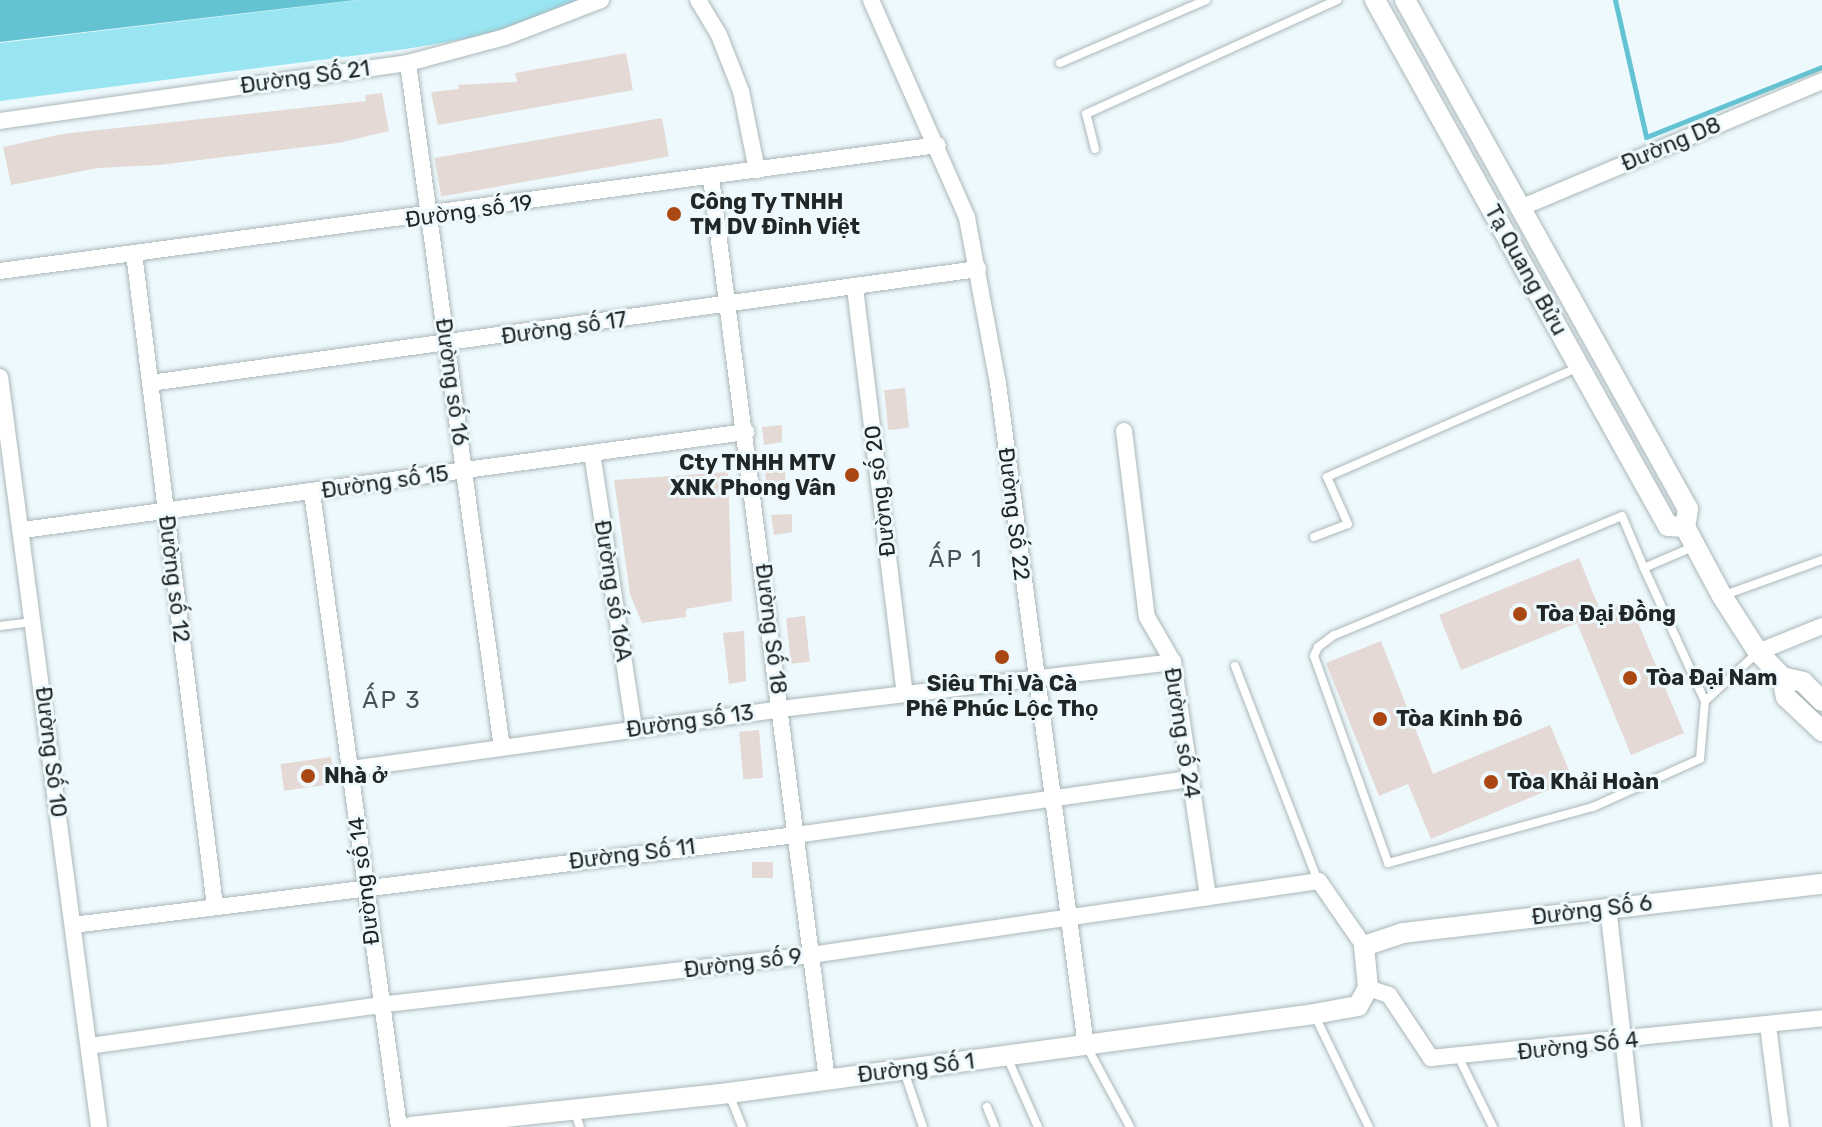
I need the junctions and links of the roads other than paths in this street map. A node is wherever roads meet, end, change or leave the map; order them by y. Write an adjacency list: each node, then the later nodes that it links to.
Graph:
1 (601, 0): 8 (street, Đường Số 21)
2 (698, 0): 16 (street)
3 (871, 0): 13 (street, Đường Số 22)
4 (1206, 0): 9 (lane)
5 (1337, 0): 15 (lane)
6 (1375, 0): 14 (street, Tạ Quang Bửu)
7 (1405, 0): 12 (street, Tạ Quang Bửu)
8 (408, 63): 11 (street, Đường Số 21); 19 (street, Đường số 16)
9 (1060, 63)
10 (1822, 81): 18 (street, Đường D8)
11 (0, 121)
12 (1479, 134): 14 (street); 18 (street, Tạ Quang Bửu)
13 (938, 145): 16 (street, Đường số 19); 21 (street, Đường Số 22)
14 (1457, 147): 26 (street, Tạ Quang Bửu)
15 (1095, 149)
16 (757, 170): 17 (street, Đường số 19)
17 (711, 178): 19 (street, Đường số 19); 24 (street, Đường Số 18)
18 (1520, 208): 36 (street, Tạ Quang Bửu)
19 (429, 216): 20 (street, Đường số 19); 25 (street, Đường số 16)
20 (134, 253): 22 (street, Đường số 19); 28 (street, Đường số 12)
21 (978, 269): 23 (street, Đường số 17); 50 (street, Đường Số 22)
22 (0, 271)
23 (855, 288): 24 (street, Đường số 17); 51 (street, Đường số 20)
24 (729, 305): 25 (street, Đường số 17); 31 (street, Đường Số 18)
25 (447, 344): 28 (street, Đường số 17); 33 (street, Đường số 16)
26 (1579, 366): 36 (street, Tạ Quang Bửu); 38 (lane)
27 (0, 377): 29 (street, Đường Số 10)
28 (150, 383): 35 (street, Đường số 12)
29 (2, 403): 37 (street, Đường Số 10)
30 (1124, 431): 47 (street, Đường số 24)
31 (746, 432): 32 (street, Đường số 15); 54 (street, Đường Số 18)
32 (592, 453): 33 (street, Đường số 15); 55 (street, Đường số 16A)
33 (464, 471): 34 (street, Đường số 15); 57 (street, Đường số 16)
34 (312, 492): 35 (street, Đường số 15); 58 (street, Đường số 14)
35 (166, 511): 37 (street, Đường số 15); 66 (street, Đường số 12)
36 (1685, 527): 39 (street, Tạ Quang Bửu)
37 (23, 530): 43 (street, Đường Số 10)
38 (1314, 537)
39 (1696, 545): 41 (lane); 42 (street, Tạ Quang Bửu)
40 (1822, 560): 42 (lane)
41 (1644, 568): 52 (lane); 52 (lane)
42 (1722, 596): 46 (street, Tạ Quang Bửu)
43 (35, 622): 44 (lane); 69 (street, Đường Số 10)
44 (0, 626)
45 (1822, 626): 46 (street)
46 (1758, 652): 49 (street, Tạ Quang Bửu); 52 (lane)
47 (1173, 662): 50 (street, Đường số 13); 59 (street, Đường số 24)
48 (1235, 666): 62 (lane)
49 (1782, 677): 53 (street, Tạ Quang Bửu); 56 (street, Tạ Quang Bửu)
50 (1035, 679): 51 (street, Đường số 13); 60 (street, Đường Số 22)
51 (905, 694): 54 (street, Đường số 13)
52 (1705, 701)
53 (1822, 701)
54 (780, 709): 55 (street, Đường số 13); 61 (street, Đường Số 18)
55 (634, 729): 57 (street, Đường số 13)
56 (1822, 731)
57 (502, 748): 58 (street, Đường số 13)
58 (350, 769): 64 (street, Đường số 14)
59 (1190, 779): 60 (street, Đường Số 11); 65 (street, Đường số 24)
60 (1055, 799): 61 (street, Đường Số 11); 68 (street, Đường Số 22)
61 (796, 835): 64 (street, Đường Số 11); 71 (street, Đường Số 18)
62 (1319, 881): 65 (street, Đường số 9); 70 (street)
63 (1822, 884): 67 (street, Đường Số 6)
64 (364, 885): 66 (street, Đường Số 11); 73 (street, Đường số 14)
65 (1208, 897): 68 (street, Đường số 9)
66 (215, 906): 69 (street, Đường Số 11)
67 (1608, 907): 70 (street, Đường Số 6); 77 (street)
68 (1071, 917): 71 (street, Đường số 9); 79 (street, Đường Số 22)
69 (73, 925): 78 (street, Đường Số 10)
70 (1364, 946): 72 (street)
71 (811, 955): 73 (street, Đường số 9); 83 (street, Đường Số 18)
72 (1368, 988): 74 (street, Đường Số 1); 81 (street, Đường Số 4)
73 (379, 1005): 78 (street, Đường số 9); 88 (street, Đường số 14)
74 (1314, 1014): 79 (street, Đường Số 1); 95 (lane)
75 (1822, 1018): 76 (street, Đường Số 4)
76 (1768, 1026): 77 (street, Đường Số 4); 98 (street)
77 (1621, 1042): 81 (street, Đường Số 4); 97 (street)
78 (89, 1046): 87 (street, Đường Số 10)
79 (1086, 1046): 80 (street, Đường Số 1); 94 (lane)
80 (1007, 1057): 82 (street, Đường Số 1); 93 (lane)
81 (1459, 1058): 96 (lane)
82 (903, 1070): 83 (street, Đường Số 1); 91 (lane)
83 (827, 1080): 84 (street, Đường Số 1)
84 (729, 1093): 86 (street, Đường Số 1); 90 (lane)
85 (987, 1107): 92 (lane)
86 (577, 1118): 89 (street, Đường Số 1)
87 (99, 1127)
88 (399, 1127)
89 (411, 1127)
90 (742, 1127)
91 (923, 1127)
92 (995, 1127)
93 (1038, 1127)
94 (1130, 1127)
95 (1369, 1127)
96 (1493, 1127)
97 (1633, 1127)
98 (1781, 1127)

